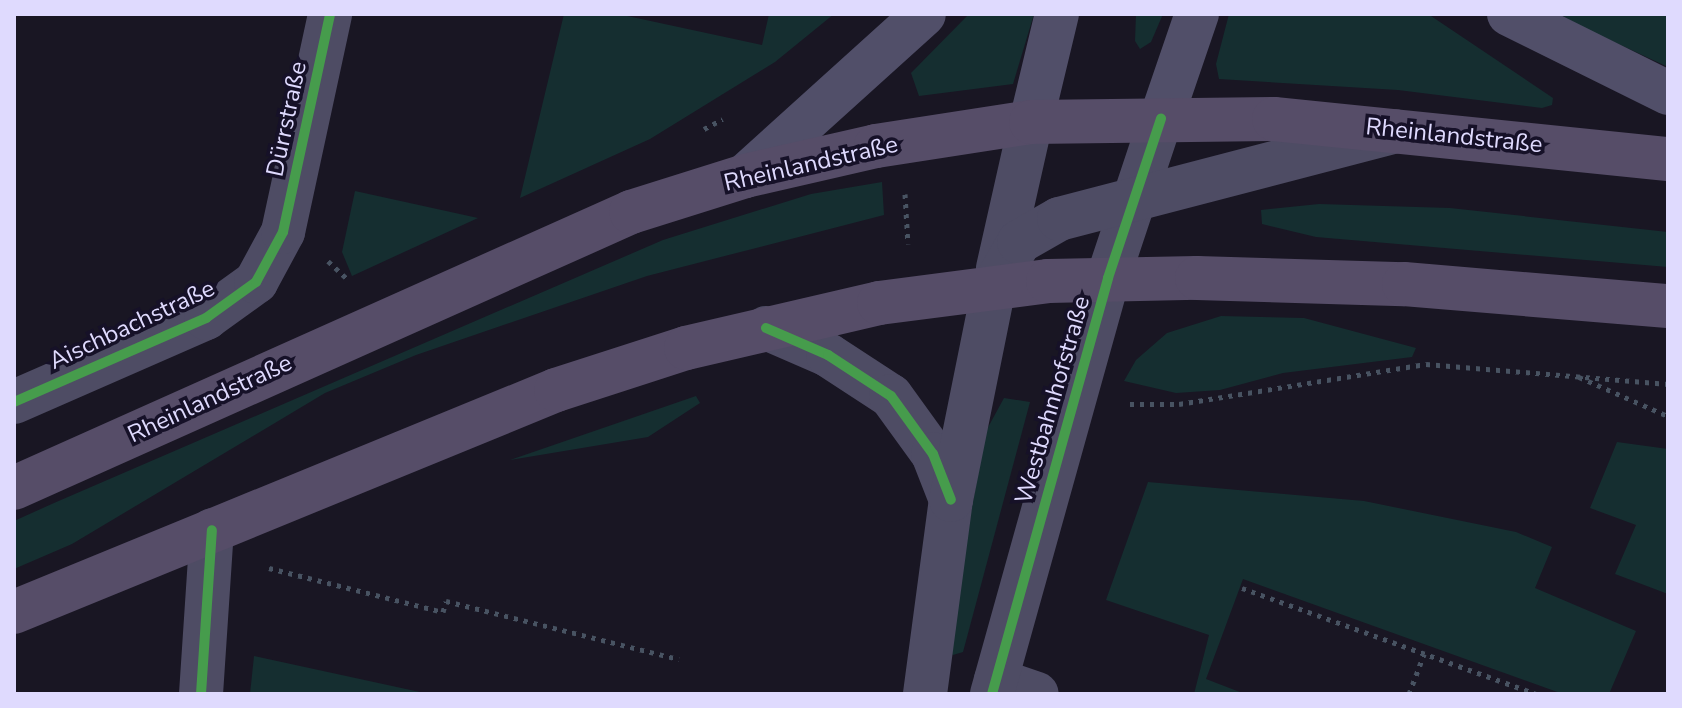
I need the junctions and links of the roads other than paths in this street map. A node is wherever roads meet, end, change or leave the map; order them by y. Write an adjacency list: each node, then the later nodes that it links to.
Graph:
1 (330, 14): 13 (street, Dürrstraße)
2 (924, 14): 11 (main road)
3 (1057, 14): 8 (main road)
4 (1197, 14): 7 (main road)
5 (1509, 14): 6 (main road)
6 (1668, 93)
7 (1161, 119): 8 (main road, Rheinlandstraße); 9 (main road, Rheinlandstraße); 12 (street, Westbahnhofstraße)
8 (1031, 122): 11 (main road, Rheinlandstraße); 15 (street)
9 (1398, 130): 10 (main road, Rheinlandstraße); 12 (street)
10 (1668, 159)
11 (745, 176): 19 (main road, Rheinlandstraße)
12 (1136, 195): 14 (street, Westbahnhofstraße); 15 (street)
13 (283, 232): 18 (street, Aischbachstraße)
14 (1108, 278): 15 (main road); 16 (main road); 23 (street, Westbahnhofstraße)
15 (994, 286): 17 (main road); 20 (street)
16 (1668, 306)
17 (766, 328): 20 (street); 21 (main road)
18 (14, 402)
19 (14, 488)
20 (951, 500): 25 (street)
21 (211, 541): 22 (main road); 24 (street)
22 (14, 612)
23 (994, 687): 26 (street)
24 (201, 694)
25 (925, 694)
26 (1037, 694)

